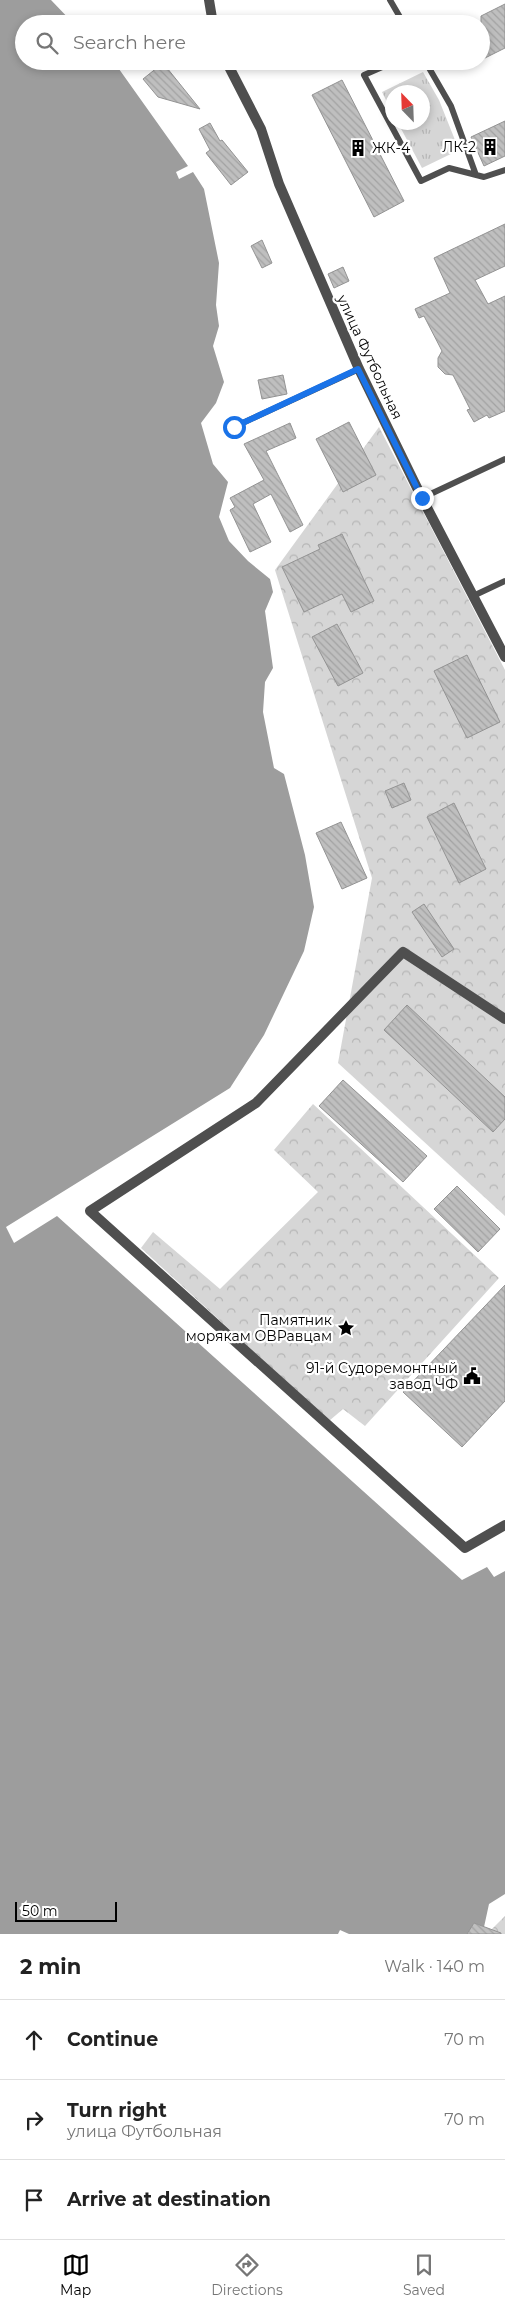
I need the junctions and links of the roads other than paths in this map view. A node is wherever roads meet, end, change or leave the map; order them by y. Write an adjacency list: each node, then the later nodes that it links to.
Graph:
1 (209, 0): 3 (street)
2 (390, 0): 4 (lane)
3 (211, 15)
4 (399, 15)
5 (231, 70): 10 (street, улица Футбольная)
6 (375, 70): 9 (lane)
7 (430, 70): 9 (lane)
8 (505, 170): 9 (lane)
9 (476, 175)
10 (358, 369): 11 (lane); 13 (street, улица Футбольная)
11 (234, 427)
12 (505, 459): 13 (lane)
13 (422, 498): 15 (street, улица Футбольная)
14 (505, 581): 15 (lane)
15 (473, 596): 16 (street, улица Футбольная)
16 (505, 657)
17 (505, 1019): 18 (street)
18 (505, 1526)

